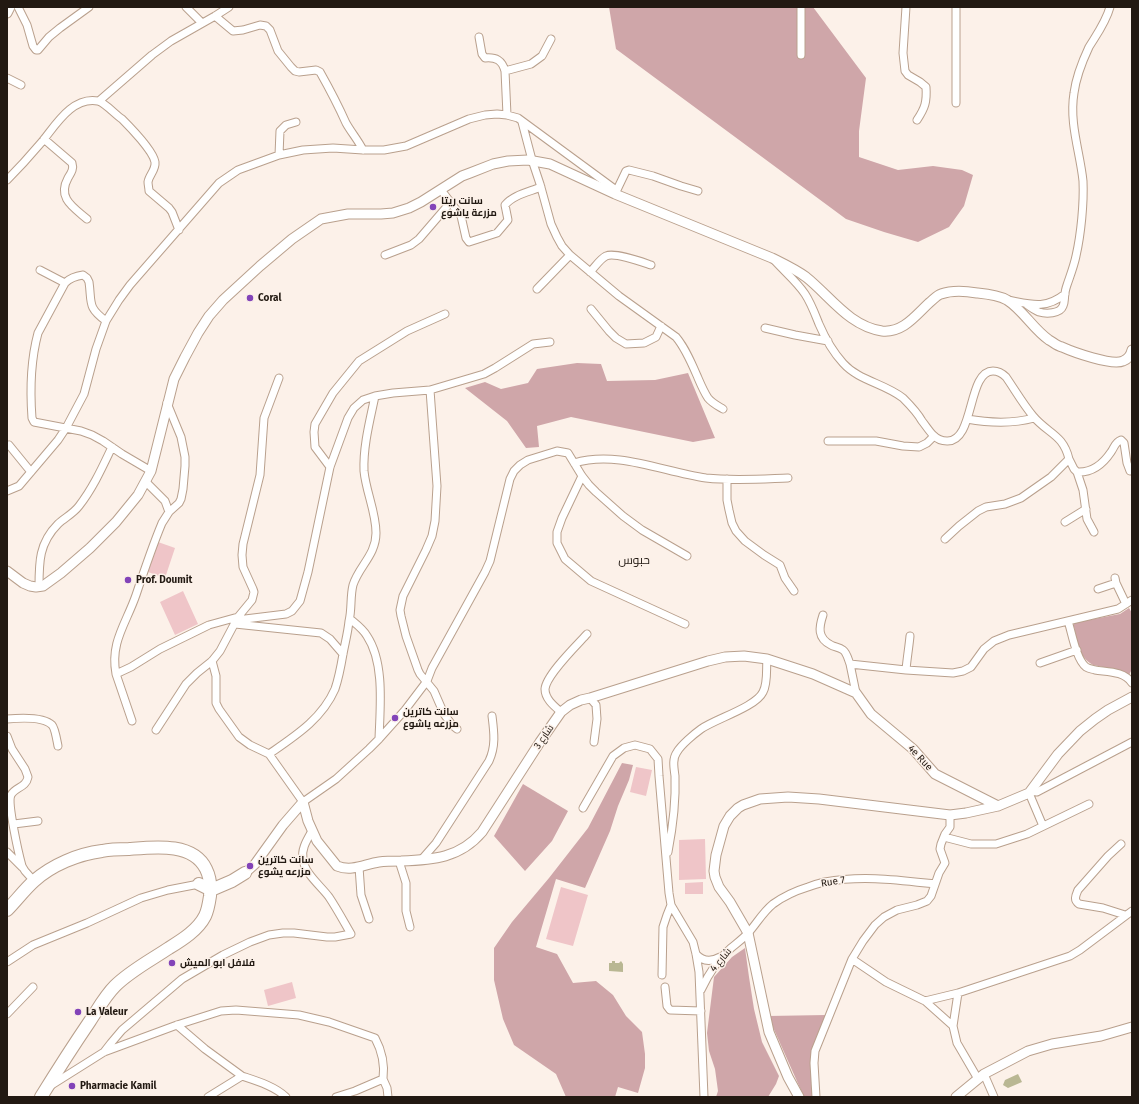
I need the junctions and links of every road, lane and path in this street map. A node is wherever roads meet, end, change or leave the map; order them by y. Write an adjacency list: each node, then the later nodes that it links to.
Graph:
1 (10, 7): 10 (street)
2 (18, 7): 3 (street)
3 (89, 7)
4 (186, 7): 12 (street)
5 (229, 7): 11 (street)
6 (802, 7): 15 (street)
7 (906, 7): 22 (street)
8 (956, 7): 20 (street)
9 (1110, 7): 45 (street)
10 (7, 13)
11 (215, 16): 12 (street); 26 (street)
12 (202, 23): 19 (street)
13 (480, 37): 16 (street)
14 (550, 39): 16 (street)
15 (801, 55)
16 (505, 71): 21 (street)
17 (7, 78): 18 (street)
18 (21, 85)
19 (99, 101): 25 (street); 36 (street)
20 (956, 103)
21 (507, 115): 24 (street); 26 (street)
22 (916, 120)
23 (296, 122): 27 (street)
24 (522, 122): 28 (street); 33 (street)
25 (44, 139): 29 (street); 35 (street)
26 (363, 150): 27 (street)
27 (279, 155): 36 (street)
28 (532, 160): 30 (street); 31 (street); 33 (street)
29 (7, 180)
30 (541, 187): 34 (street); 38 (street)
31 (441, 190): 34 (street); 59 (street)
32 (698, 191): 33 (street)
33 (616, 192): 39 (street)
34 (450, 203): 37 (street)
35 (87, 219)
36 (179, 230): 50 (street)
37 (386, 255)
38 (570, 255): 42 (street); 44 (street)
39 (772, 258): 46 (street); 53 (street)
40 (651, 266): 42 (street)
41 (40, 270): 43 (street)
42 (590, 272): 51 (street)
43 (65, 283): 50 (street); 63 (street)
44 (537, 289)
45 (1064, 294): 47 (street); 47 (street)
46 (1006, 300): 47 (street); 55 (street)
47 (1026, 304)
48 (591, 309): 51 (street)
49 (445, 314): 70 (street)
50 (106, 321): 63 (street)
51 (661, 326): 60 (street)
52 (765, 328): 53 (street)
53 (828, 341): 64 (street)
54 (550, 342): 57 (street)
55 (1132, 350)
56 (279, 378): 93 (street)
57 (430, 390): 58 (street); 106 (street)
58 (375, 396): 70 (street); 92 (street)
59 (167, 403): 71 (street); 81 (street)
60 (723, 409)
61 (1034, 418): 62 (street); 62 (street); 68 (street)
62 (967, 419): 64 (street)
63 (66, 428): 67 (street); 73 (street)
64 (934, 436): 65 (street)
65 (828, 441)
66 (9, 445): 73 (street)
67 (112, 447): 71 (street); 87 (street)
68 (1069, 459): 74 (street); 84 (street)
69 (574, 463): 75 (street); 77 (street); 106 (street)
70 (330, 467): 93 (street)
71 (151, 471): 78 (street)
72 (1130, 471): 74 (street)
73 (31, 472): 79 (street)
74 (1077, 472): 80 (street)
75 (582, 476): 85 (street); 95 (street)
76 (788, 478): 77 (street)
77 (727, 479): 89 (street)
78 (146, 482): 81 (street); 87 (street)
79 (7, 491)
80 (1086, 509): 82 (street); 83 (street)
81 (169, 512): 105 (street)
82 (1065, 522)
83 (1094, 532)
84 (945, 539)
85 (687, 556)
86 (7, 571): 87 (street)
87 (39, 587)
88 (1098, 589): 90 (street)
89 (794, 591)
90 (1129, 602): 94 (street)
91 (823, 615): 103 (street)
92 (350, 619): 99 (street); 118 (street)
93 (237, 620): 99 (street); 101 (street); 105 (street)
94 (1068, 621): 98 (street); 104 (street)
95 (685, 624)
96 (587, 634): 111 (street)
97 (910, 636): 104 (street)
98 (1077, 650): 102 (street); 107 (street)
99 (343, 654): 122 (street)
100 (767, 659): 108 (street, شارع 3); 110 (street, شارع 3); 136 (street)
101 (212, 661): 116 (street); 122 (street)
102 (1040, 663)
103 (850, 664): 104 (street); 108 (street)
104 (906, 670)
105 (116, 674): 114 (street)
106 (427, 681): 115 (street); 118 (street)
107 (1132, 683)
108 (856, 693): 126 (street, 4e Rue)
109 (1132, 697): 123 (street)
110 (590, 698): 111 (street, شارع 3); 119 (street)
111 (561, 712): 137 (street, شارع 3)
112 (492, 716): 137 (street)
113 (7, 719): 121 (street)
114 (132, 721)
115 (457, 729)
116 (156, 730)
117 (7, 736): 130 (street)
118 (379, 739): 124 (street)
119 (594, 742)
120 (1132, 742): 123 (street)
121 (58, 746)
122 (269, 754): 124 (street)
123 (1030, 792): 126 (street); 131 (street)
124 (303, 802): 132 (street, شارع 3); 141 (street)
125 (1089, 804): 131 (street)
126 (998, 806): 128 (street)
127 (583, 808): 136 (street)
128 (950, 815): 133 (street); 152 (street)
129 (38, 821): 130 (street)
130 (14, 824): 140 (street)
131 (1043, 826): 133 (street)
132 (312, 831): 139 (street, شارع 3); 168 (street)
133 (944, 837): 144 (street)
134 (1121, 844): 149 (street)
135 (7, 852): 140 (street)
136 (666, 858): 146 (street)
137 (422, 859): 138 (street, شارع 3)
138 (399, 861): 139 (street, شارع 3); 151 (street)
139 (359, 867): 150 (street)
140 (23, 868): 142 (street)
141 (245, 874): 145 (highway)
142 (34, 881): 145 (highway); 147 (highway)
143 (199, 884): 145 (highway); 156 (street)
144 (935, 884): 152 (street, Rue 7); 155 (street)
145 (210, 885): 173 (highway)
146 (671, 905): 153 (street); 157 (street)
147 (7, 910)
148 (1132, 911): 149 (street)
149 (1126, 915): 161 (street)
150 (369, 919)
151 (410, 927)
152 (748, 933): 154 (street, شارع 4); 172 (street)
153 (696, 954): 154 (street); 160 (street)
154 (723, 956): 160 (street, شارع 4)
155 (852, 959): 162 (street); 181 (street)
156 (7, 962)
157 (662, 975)
158 (33, 987): 164 (street)
159 (665, 987): 163 (street)
160 (700, 992): 163 (street)
161 (958, 993): 162 (street); 166 (street)
162 (925, 1001): 166 (street)
163 (701, 1011): 178 (street)
164 (7, 1014)
165 (177, 1025): 168 (street); 169 (street); 171 (street)
166 (953, 1026): 170 (street)
167 (1132, 1027): 170 (street)
168 (104, 1052): 173 (street)
169 (242, 1076): 174 (street); 175 (street)
170 (981, 1077): 182 (street); 183 (street)
171 (383, 1079): 176 (street); 177 (street)
172 (795, 1088): 179 (street); 180 (street)
173 (44, 1093)
174 (208, 1097)
175 (286, 1097)
176 (336, 1097)
177 (388, 1097)
178 (704, 1097)
179 (791, 1097)
180 (799, 1097)
181 (816, 1097)
182 (956, 1097)
183 (994, 1097)

